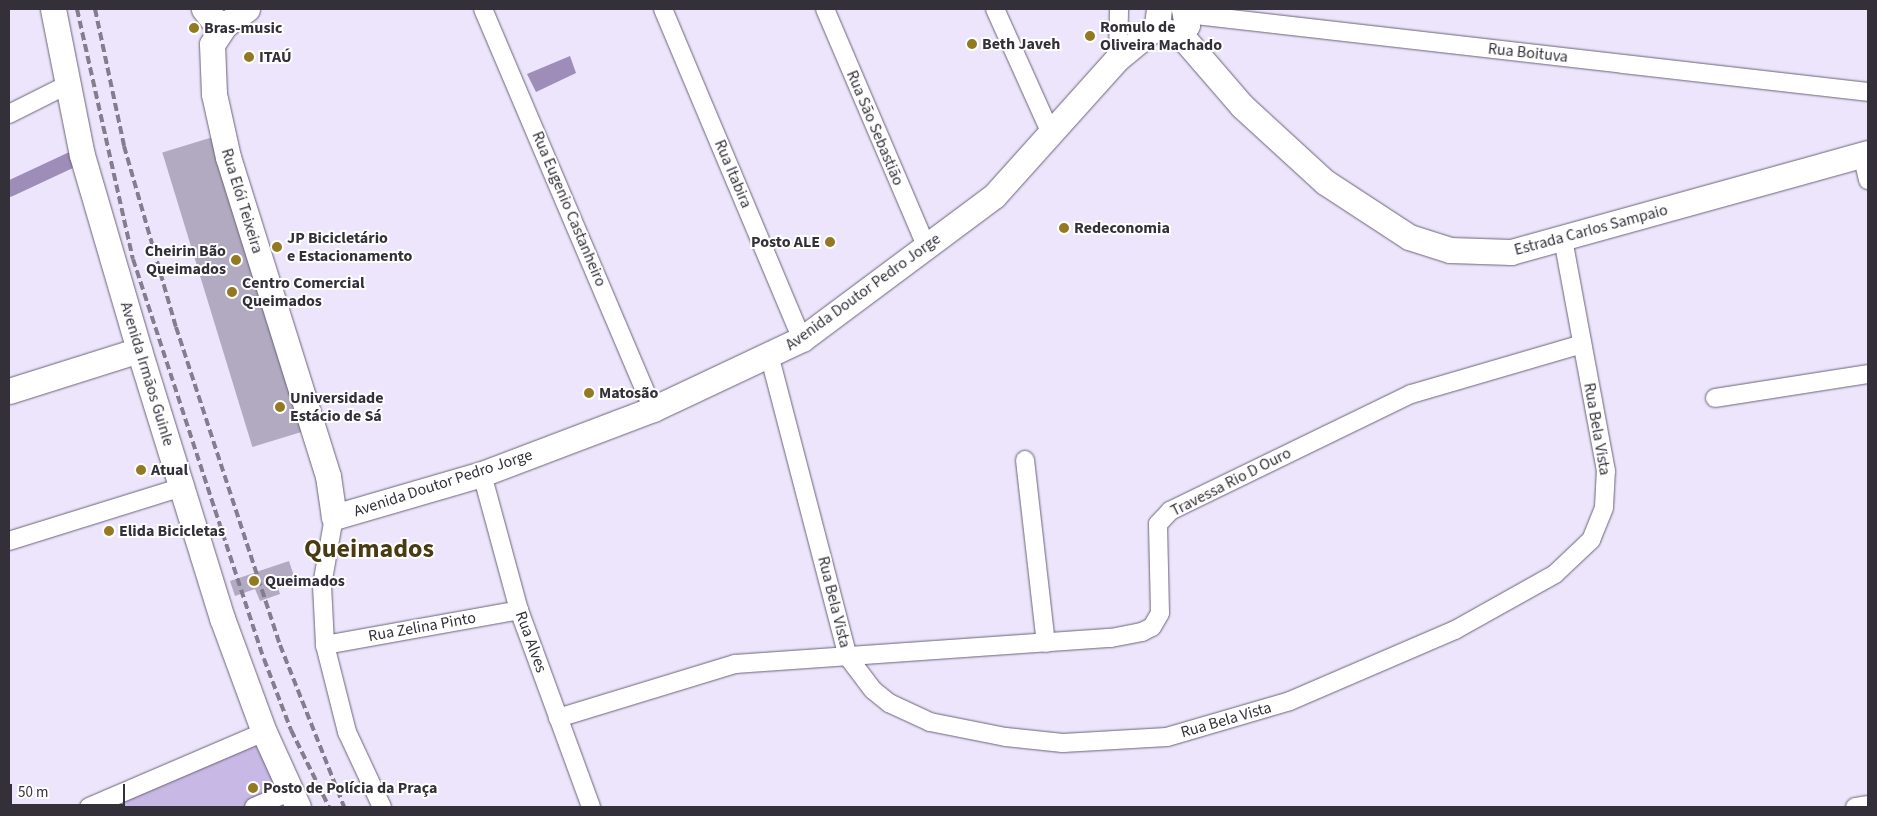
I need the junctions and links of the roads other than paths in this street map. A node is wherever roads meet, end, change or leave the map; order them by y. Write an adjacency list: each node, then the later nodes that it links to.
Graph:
1 (53, 9): 12 (main road, Avenida Irmãos Guinle)
2 (204, 9): 10 (main road)
3 (247, 9): 10 (main road)
4 (483, 9): 27 (street, Rua Eugenio Castanheiro)
5 (663, 9): 20 (street, Rua Itabira)
6 (825, 9): 19 (street, Rua São Sebastião)
7 (995, 9): 15 (street)
8 (1119, 9): 11 (street)
9 (1173, 18): 11 (main road, Avenida Doutor Pedro Jorge); 13 (street, Rua Boituva); 18 (main road, Estrada Carlos Sampaio)
10 (225, 24): 31 (main road, Rua Elói Teixeira)
11 (1118, 58): 15 (main road, Avenida Doutor Pedro Jorge)
12 (65, 86): 14 (street); 22 (main road, Avenida Irmãos Guinle)
13 (1868, 92)
14 (9, 114)
15 (1052, 136): 19 (main road, Avenida Doutor Pedro Jorge)
16 (1865, 153): 17 (street); 18 (main road, Estrada Carlos Sampaio)
17 (1868, 180)
18 (1562, 240): 21 (street, Rua Bela Vista)
19 (926, 246): 20 (main road, Avenida Doutor Pedro Jorge)
20 (802, 339): 23 (main road, Avenida Doutor Pedro Jorge)
21 (1582, 344): 34 (street, Travessa Rio D Ouro); 36 (street, Rua Bela Vista)
22 (139, 350): 25 (main road); 30 (main road, Avenida Irmãos Guinle)
23 (770, 358): 27 (main road, Avenida Doutor Pedro Jorge); 36 (street, Rua Bela Vista)
24 (1868, 374): 26 (street)
25 (9, 391)
26 (1715, 398)
27 (653, 409): 29 (main road, Avenida Doutor Pedro Jorge)
28 (1025, 460): 34 (street)
29 (482, 474): 31 (main road, Avenida Doutor Pedro Jorge); 33 (street, Rua Alves)
30 (182, 486): 32 (street); 38 (main road, Avenida Irmãos Guinle)
31 (334, 517): 35 (street, Rua Elói Teixeira)
32 (9, 541)
33 (519, 610): 35 (street, Rua Zelina Pinto); 37 (street, Rua Alves)
34 (1046, 643): 36 (street, Travessa Rio D Ouro)
35 (325, 645): 43 (street, Rua Elói Teixeira)
36 (848, 656): 37 (street, Travessa Rio D Ouro)
37 (558, 718): 44 (street, Rua Alves)
38 (264, 732): 39 (main road, Avenida Irmãos Guinle); 41 (street)
39 (294, 800): 42 (street)
40 (1868, 805): 45 (street)
41 (89, 807)
42 (254, 807)
43 (382, 807)
44 (590, 807)
45 (1855, 807)

